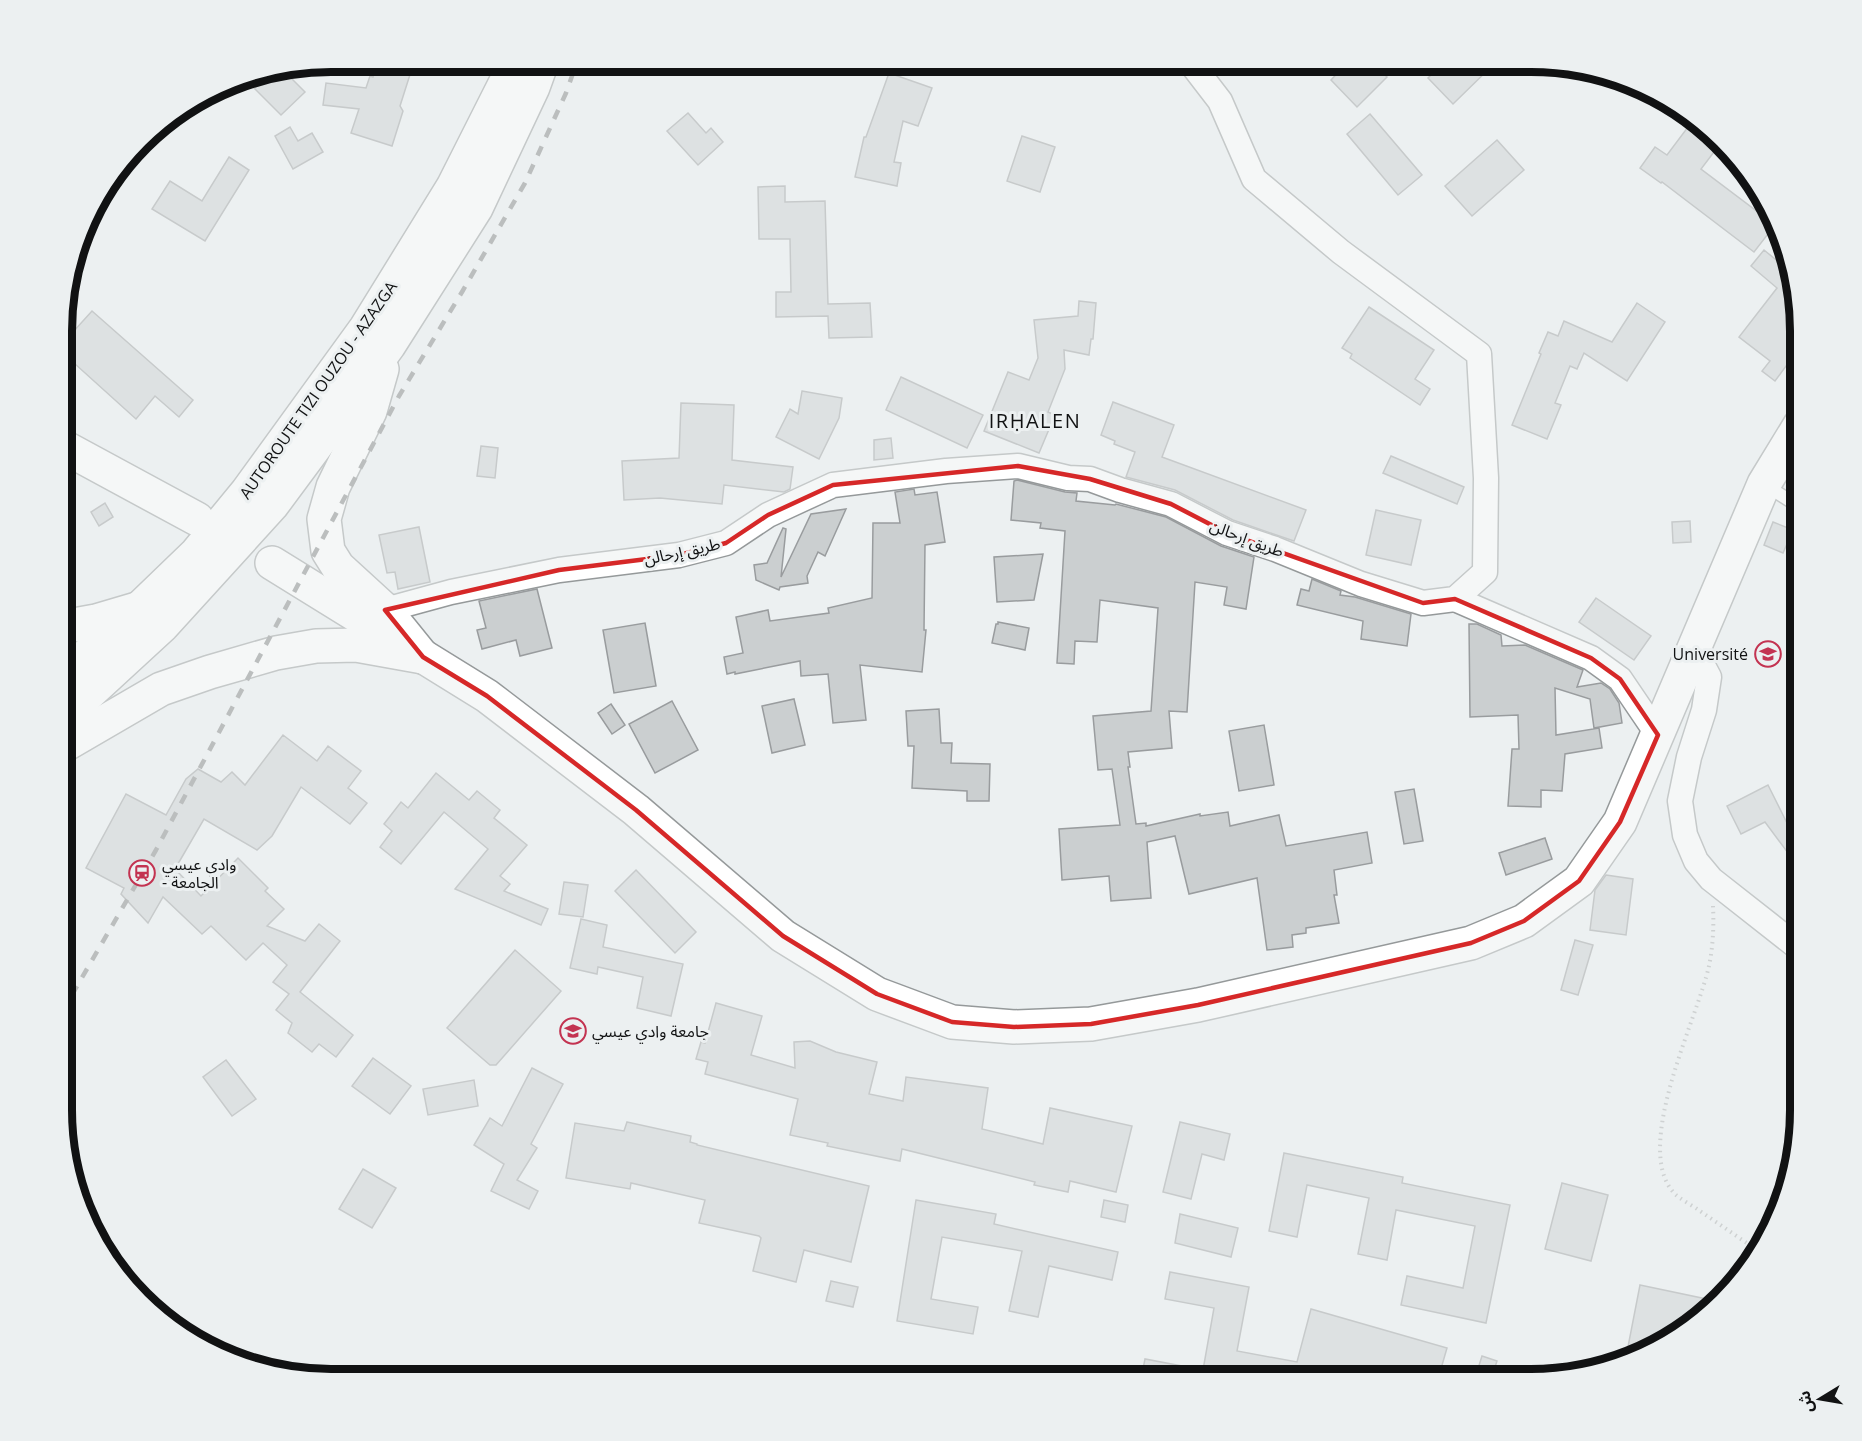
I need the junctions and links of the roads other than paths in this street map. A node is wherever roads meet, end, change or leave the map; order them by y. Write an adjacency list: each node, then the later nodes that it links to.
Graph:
1 (511, 72): 12 (main road, AUTOROUTE TIZI OUZOU - AZAZGA)
2 (538, 72): 4 (main road, AUTOROUTE TIZI OUZOU - AZAZGA)
3 (1198, 72): 11 (street)
4 (389, 345): 13 (main road); 18 (main road, AUTOROUTE TIZI OUZOU - AZAZGA)
5 (1790, 441): 7 (main road)
6 (72, 451): 9 (main road)
7 (1764, 484): 8 (lane); 15 (main road)
8 (1790, 501)
9 (197, 519)
10 (272, 563): 16 (main road)
11 (1455, 598): 13 (street, طريق إرحالن); 19 (street)
12 (140, 608): 14 (main road); 17 (main road, AUTOROUTE TIZI OUZOU - AZAZGA)
13 (385, 610): 16 (main road)
14 (72, 625)
15 (1694, 649): 19 (main road); 21 (street)
16 (423, 657): 19 (main road); 20 (main road)
17 (72, 668)
18 (72, 709)
19 (1658, 735)
20 (72, 741)
21 (1790, 941)

